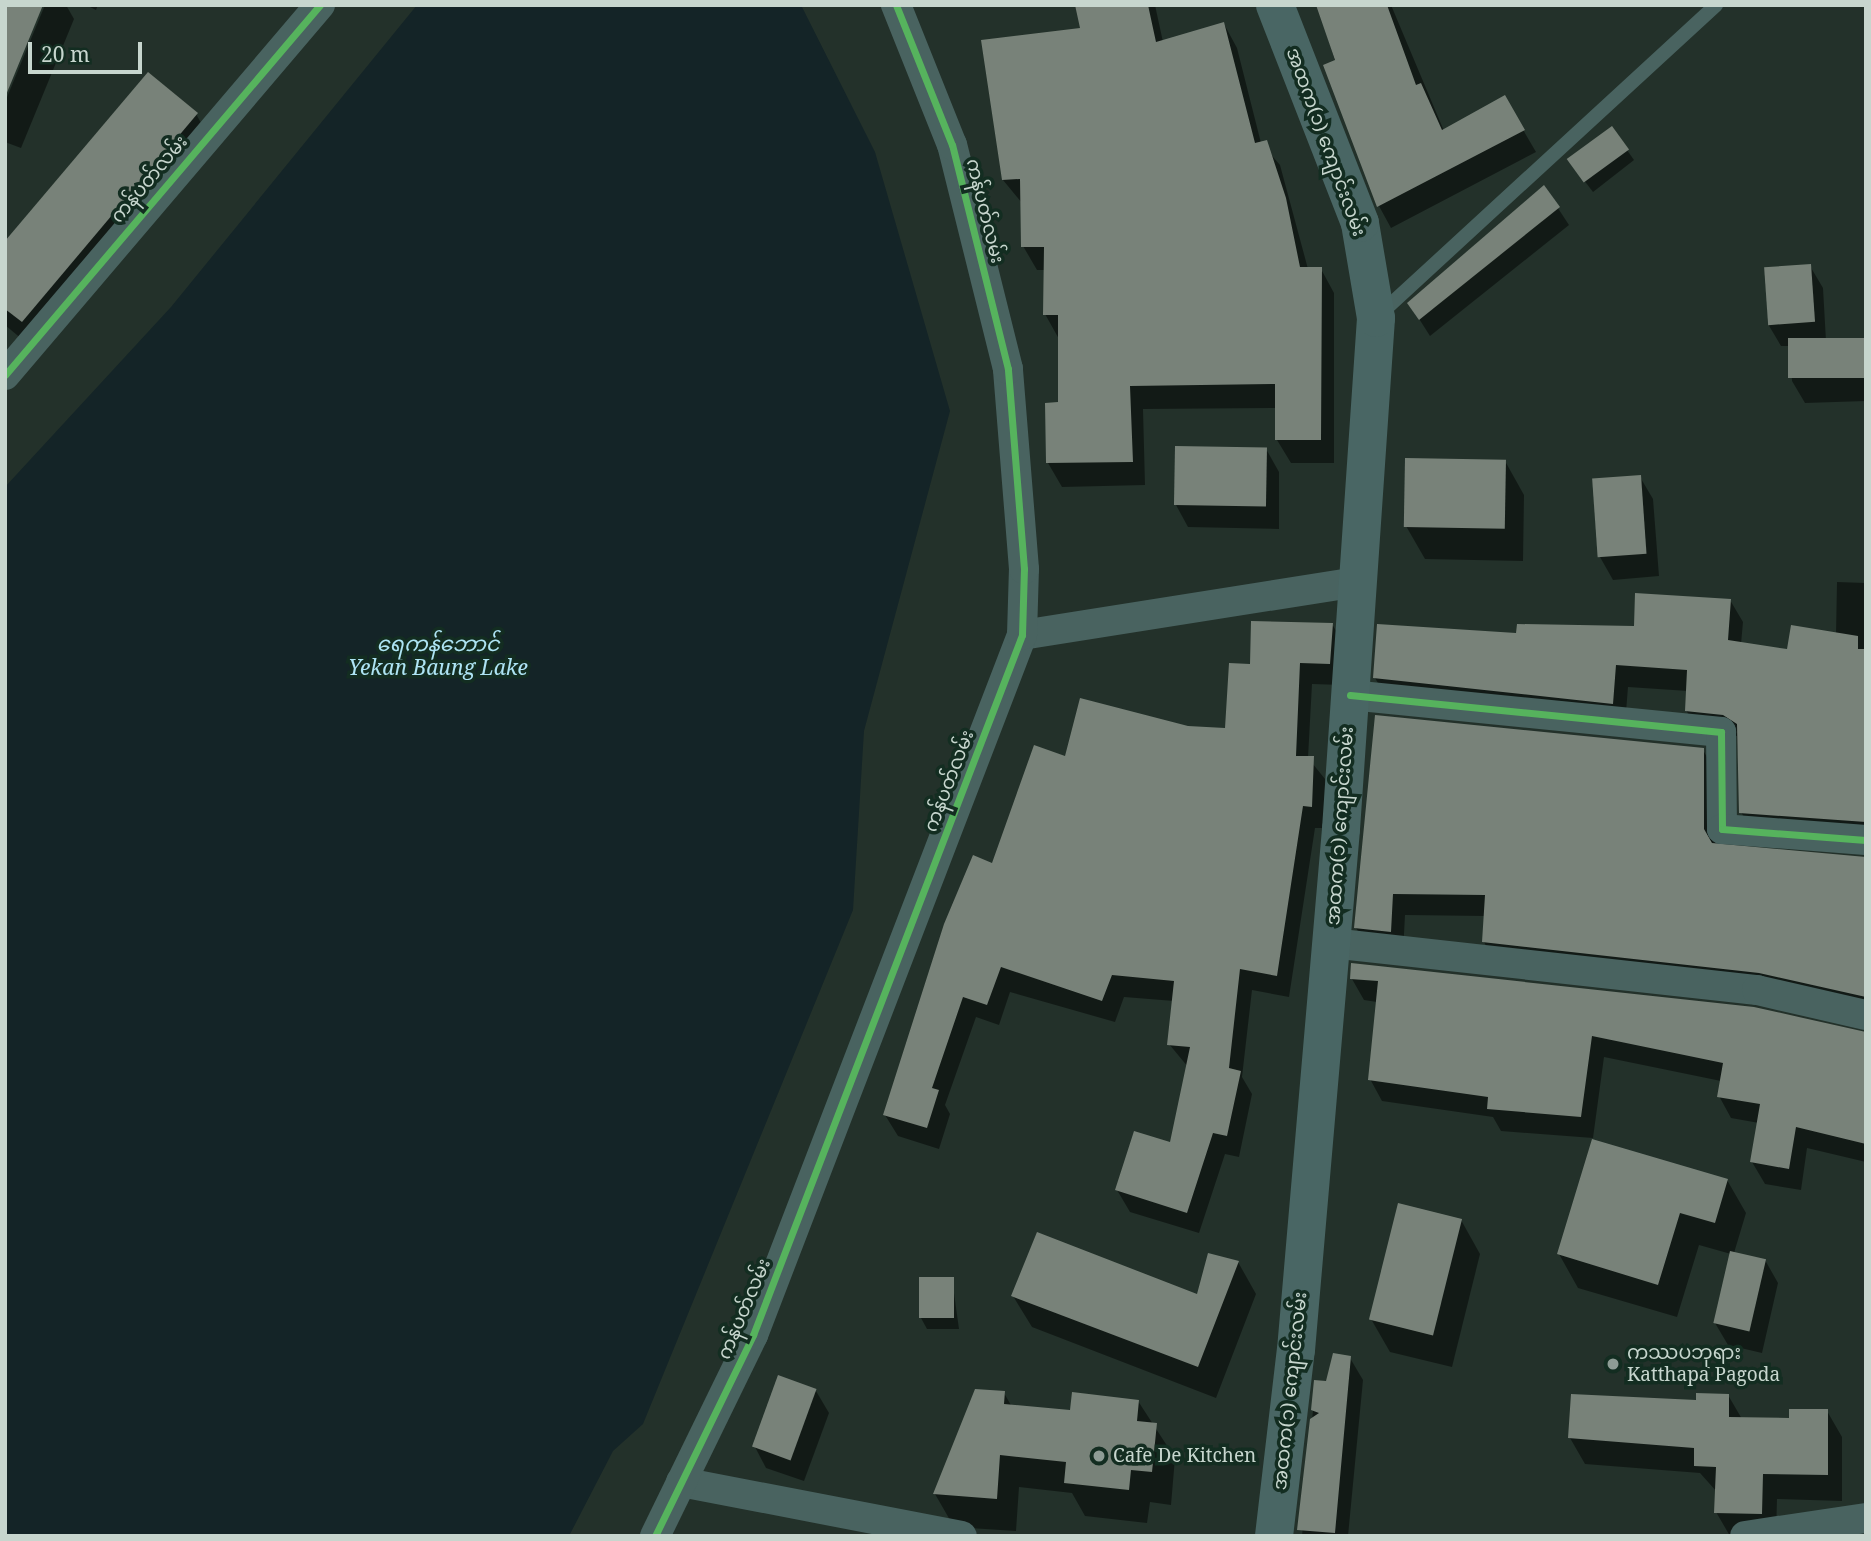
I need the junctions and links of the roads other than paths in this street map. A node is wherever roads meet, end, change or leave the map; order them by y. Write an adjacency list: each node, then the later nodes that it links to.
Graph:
1 (320, 5): 6 (street, ကန်ပတ်လမ်း)
2 (896, 5): 8 (street, ကန်ပတ်လမ်း)
3 (1275, 5): 5 (main road, အထက(၁) ကျောင်းလမ်း)
4 (1716, 5): 5 (lane)
5 (1376, 318): 7 (main road, အထက(၁) ကျောင်းလမ်း)
6 (5, 375)
7 (1358, 582): 8 (street); 9 (main road, အထက(၁) ကျောင်းလမ်း)
8 (1022, 635): 13 (street, ကန်ပတ်လမ်း)
9 (1350, 695): 10 (street); 11 (main road, အထက(၁) ကျောင်းလမ်း)
10 (1866, 841)
11 (1331, 943): 12 (street); 17 (main road, အထက(၁) ကျောင်းလမ်း)
12 (1866, 1015)
13 (681, 1482): 15 (street, ကန်ပတ်လမ်း); 16 (street)
14 (1866, 1518): 18 (street)
15 (655, 1536)
16 (962, 1536)
17 (1274, 1536)
18 (1745, 1536)

